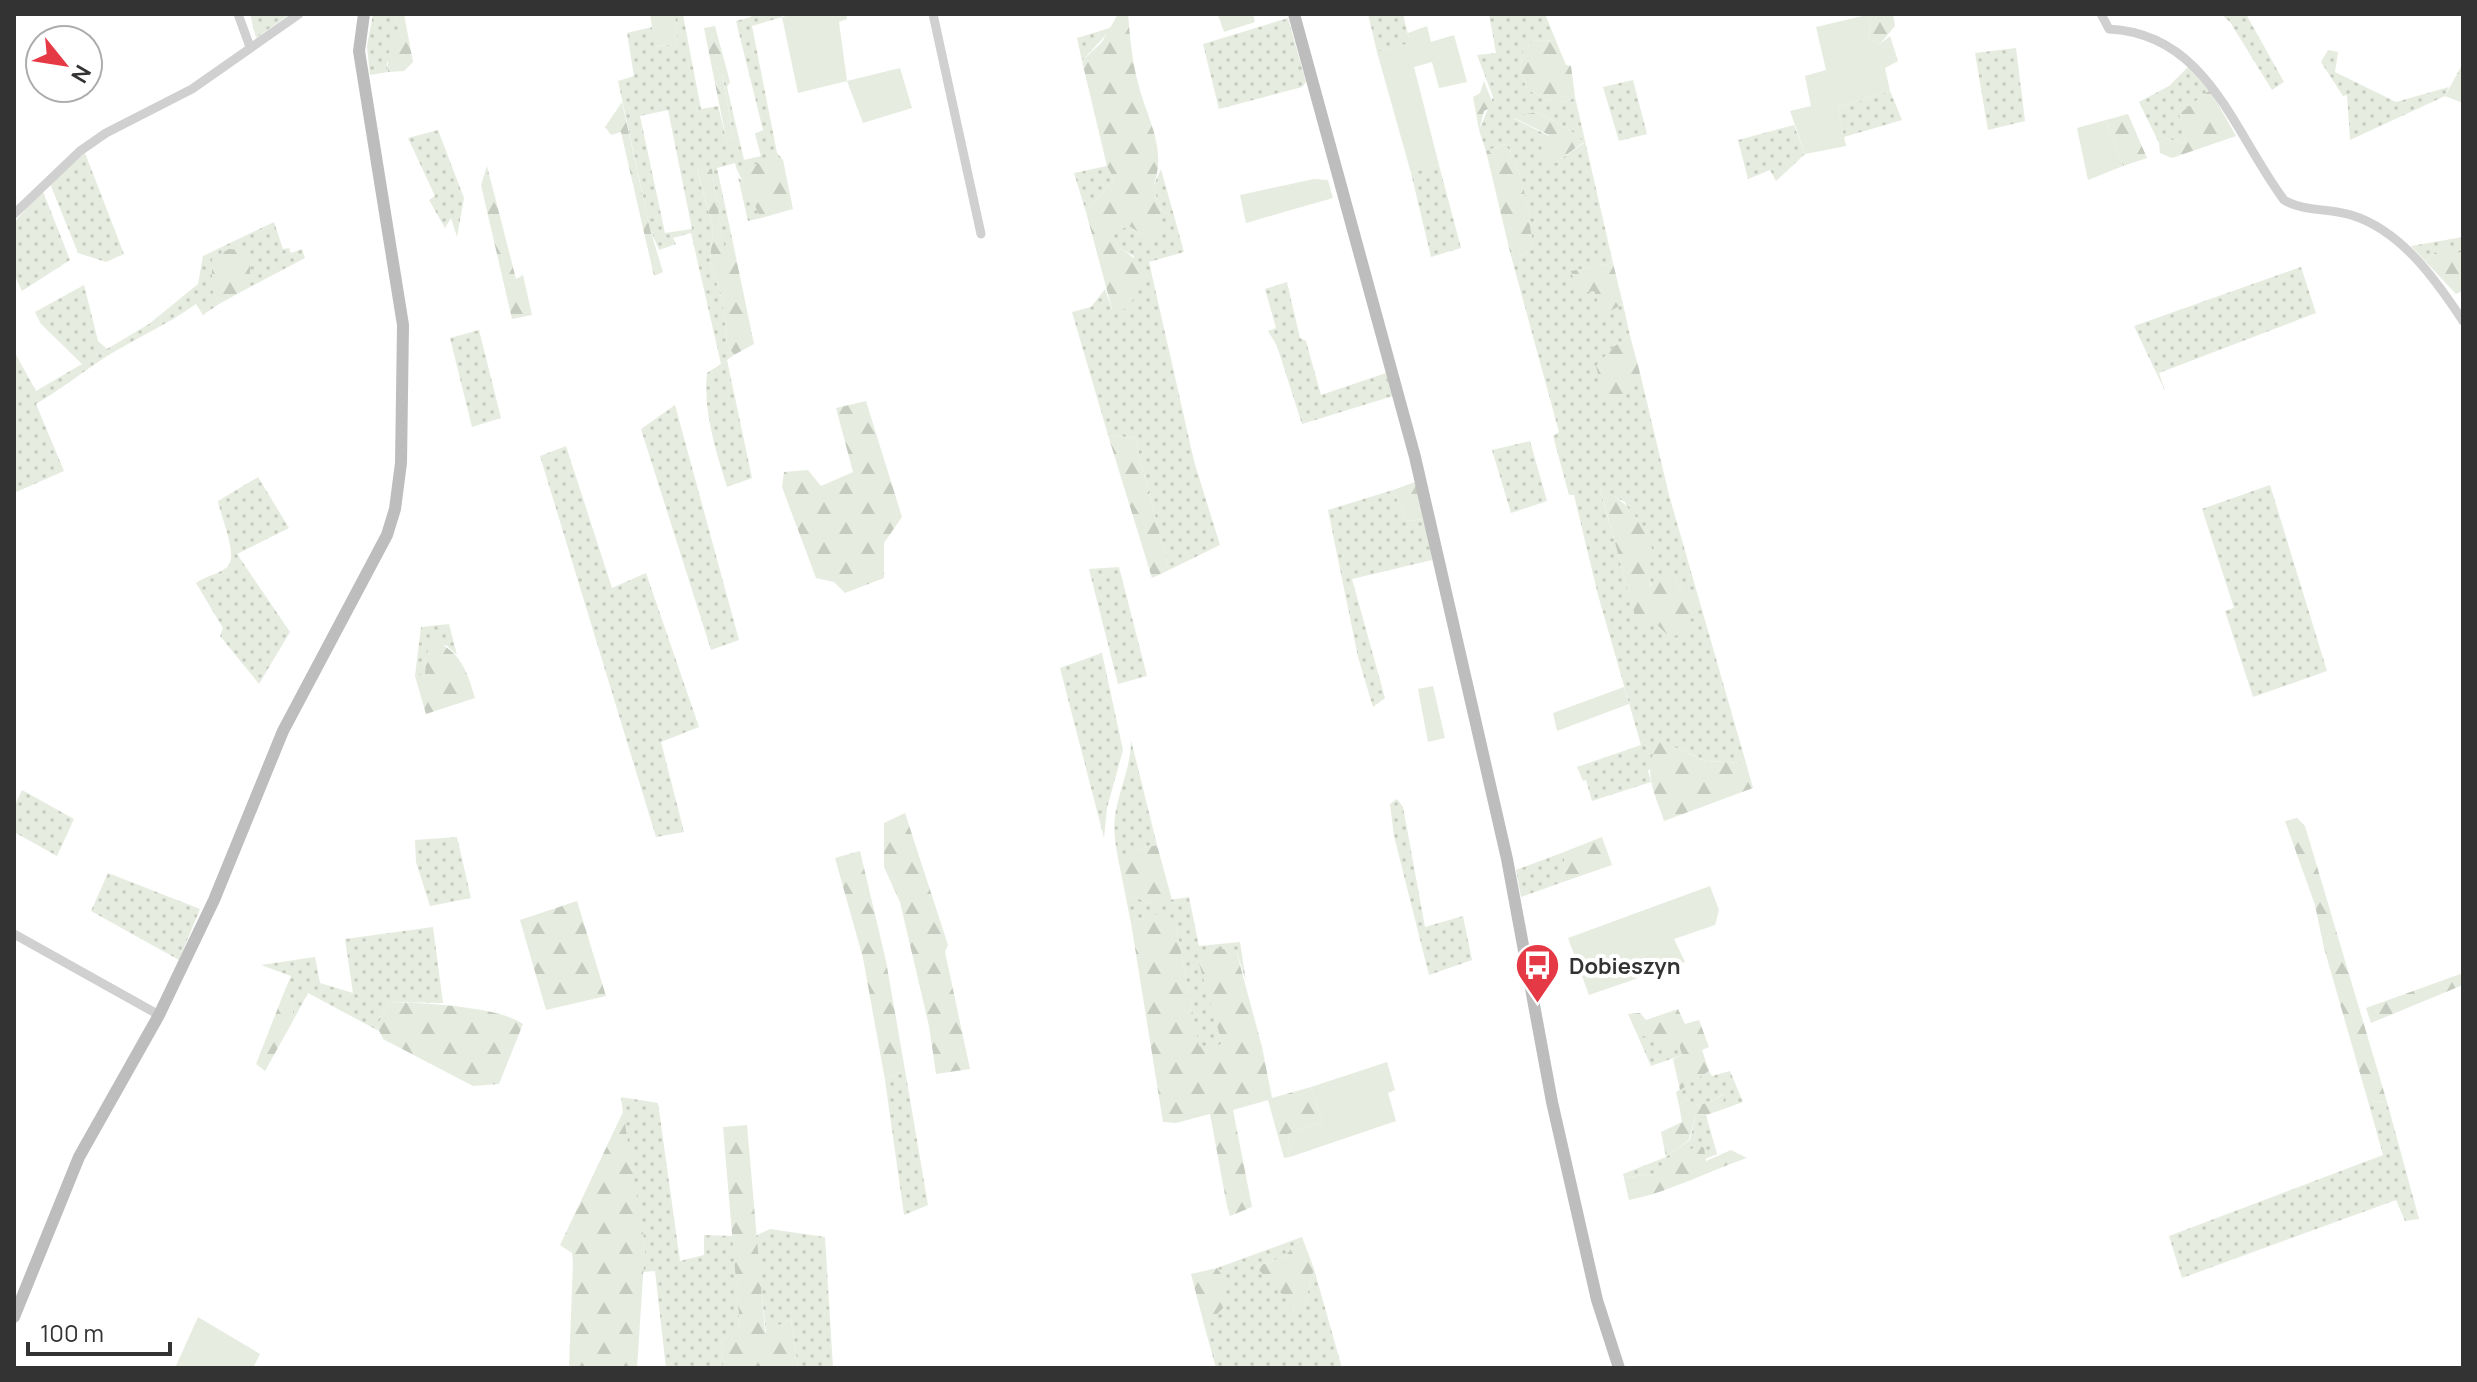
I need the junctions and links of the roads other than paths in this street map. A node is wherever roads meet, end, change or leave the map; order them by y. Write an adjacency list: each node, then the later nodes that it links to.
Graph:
1 (238, 14): 7 (street)
2 (299, 14): 7 (street)
3 (364, 14): 12 (street)
4 (933, 14): 9 (street)
5 (1294, 14): 14 (street)
6 (2101, 14): 10 (street)
7 (250, 47): 8 (street)
8 (14, 214)
9 (981, 234)
10 (2463, 321)
11 (14, 934): 12 (street)
12 (159, 1015): 13 (street)
13 (14, 1317)
14 (1619, 1368)

